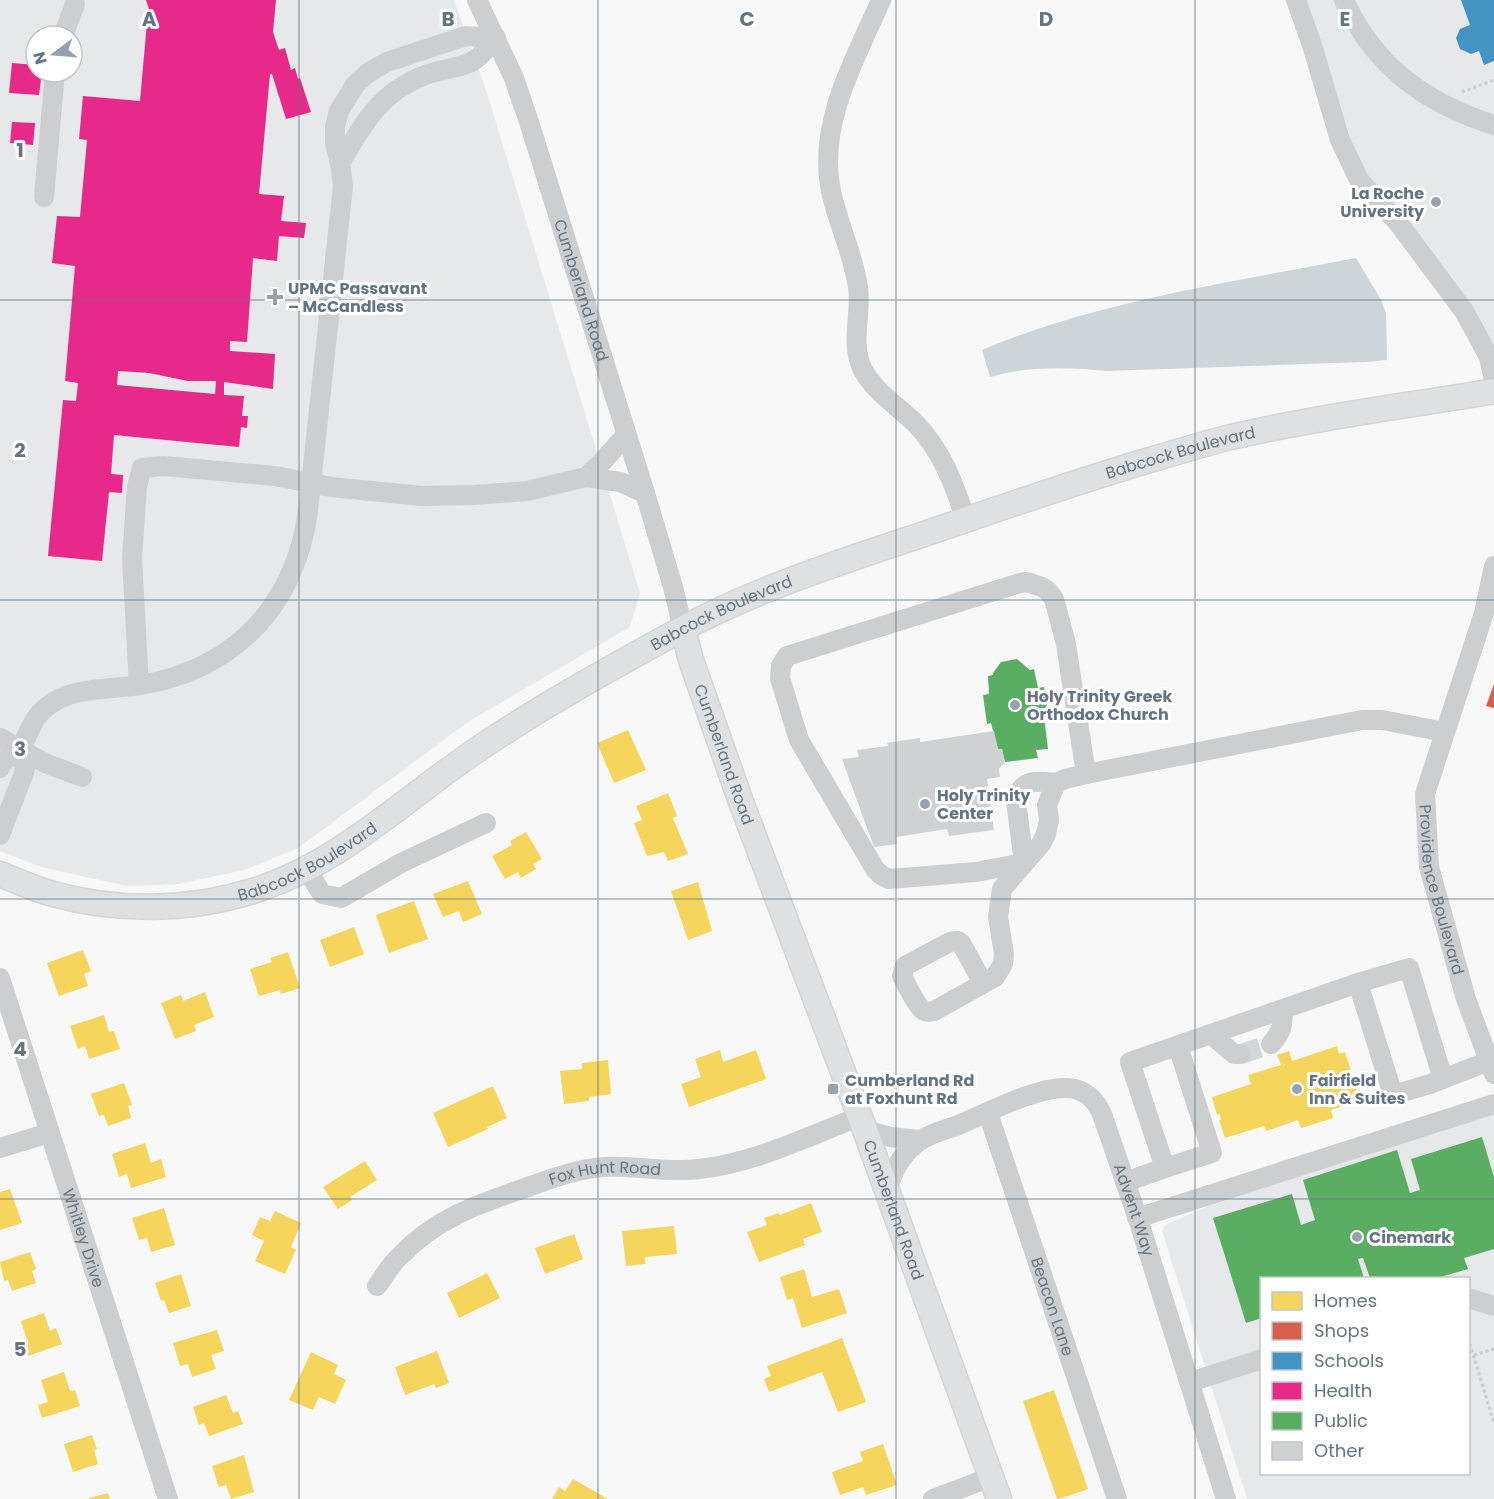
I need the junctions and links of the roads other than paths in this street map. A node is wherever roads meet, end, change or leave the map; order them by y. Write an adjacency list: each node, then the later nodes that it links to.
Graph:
1 (477, 0): 7 (street, Cumberland Road)
2 (881, 0): 20 (street)
3 (1296, 0): 14 (street)
4 (1344, 0): 11 (street)
5 (75, 4): 6 (street)
6 (68, 24)
7 (496, 38): 8 (street); 9 (street); 16 (street, Cumberland Road)
8 (419, 52): 9 (street); 12 (street)
9 (425, 75): 12 (street)
10 (54, 84): 13 (street)
11 (1494, 125)
12 (340, 163): 18 (street)
13 (44, 197)
14 (1494, 381)
15 (1494, 391): 20 (main road, Babcock Boulevard)
16 (626, 435): 17 (street); 19 (street, Cumberland Road)
17 (586, 477): 18 (street); 19 (street)
18 (310, 484): 23 (street); 23 (street)
19 (645, 493): 22 (street, Cumberland Road)
20 (966, 520): 22 (main road, Babcock Boulevard)
21 (1494, 566): 24 (street, Providence Boulevard)
22 (683, 629): 34 (main road, Babcock Boulevard); 48 (main road, Cumberland Road)
23 (139, 685): 26 (street)
24 (1445, 732): 28 (street); 44 (street, Providence Boulevard)
25 (0, 738): 26 (street)
26 (20, 747): 27 (street); 29 (street); 32 (street)
27 (0, 768)
28 (1086, 774): 30 (street); 33 (street)
29 (82, 777)
30 (1056, 783): 33 (street); 33 (street)
31 (486, 823): 34 (street)
32 (0, 835)
33 (1024, 863): 37 (street)
34 (307, 870): 35 (main road, Babcock Boulevard)
35 (0, 874)
36 (0, 978): 49 (street, Whitley Drive)
37 (983, 983)
38 (1358, 983): 39 (street); 45 (street); 45 (street)
39 (1282, 1010): 40 (street); 41 (street)
40 (1212, 1035): 42 (street); 43 (street)
41 (1271, 1044)
42 (1178, 1046): 52 (street); 52 (street)
43 (1241, 1054)
44 (1492, 1066): 45 (street)
45 (1443, 1079)
46 (1494, 1104): 55 (street)
47 (988, 1113): 50 (street, Advent Way); 53 (street, Advent Way); 64 (street, Beacon Lane)
48 (862, 1123): 50 (street, Advent Way); 54 (main road, Cumberland Road); 56 (street, Fox Hunt Road)
49 (49, 1133): 51 (street); 62 (street, Whitley Drive)
50 (920, 1140): 54 (street, Advent Way)
51 (0, 1148)
52 (1165, 1168): 53 (street)
53 (1125, 1182): 55 (street, Advent Way)
54 (887, 1191): 61 (main road, Cumberland Road)
55 (1137, 1218): 60 (street, Advent Way)
56 (377, 1286)
57 (1470, 1299): 58 (street)
58 (1494, 1306)
59 (1260, 1360): 60 (street)
60 (1190, 1382): 65 (street, Advent Way)
61 (995, 1488): 63 (street)
62 (168, 1499)
63 (933, 1499)
64 (1117, 1499)
65 (1226, 1499)

